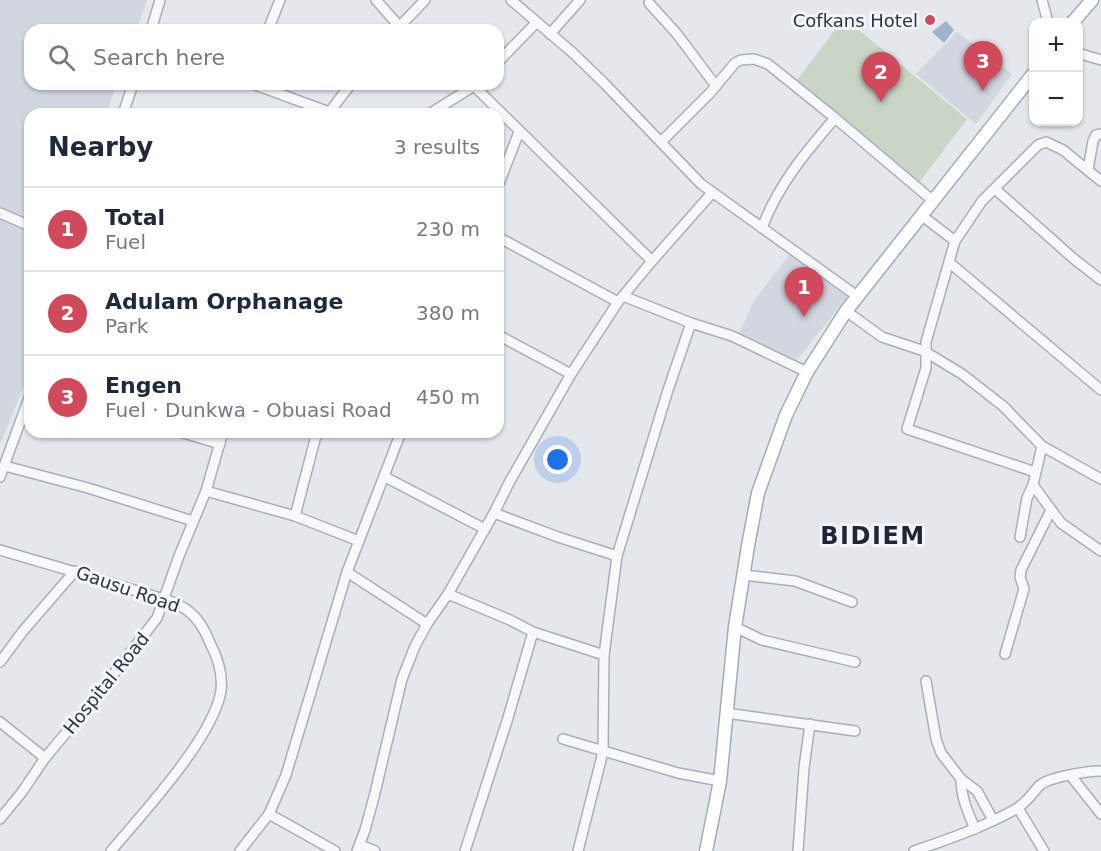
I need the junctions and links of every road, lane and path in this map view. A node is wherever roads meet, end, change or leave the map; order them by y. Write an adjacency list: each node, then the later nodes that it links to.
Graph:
1 (160, 0): 13 (street)
2 (280, 0): 14 (street)
3 (376, 0): 15 (street)
4 (425, 0): 16 (street)
5 (511, 0): 12 (street)
6 (580, 0): 17 (street)
7 (1042, 0): 10 (street)
8 (1092, 0): 11 (main road)
9 (649, 3): 22 (street)
10 (1047, 18)
11 (1076, 18)
12 (536, 23): 17 (street); 19 (street)
13 (153, 24)
14 (270, 24)
15 (395, 24)
16 (402, 24)
17 (550, 34): 37 (street)
18 (1083, 55): 20 (street)
19 (504, 56)
20 (1101, 60)
21 (1029, 79): 43 (main road)
22 (716, 86): 34 (street); 37 (street)
23 (131, 90): 28 (street)
24 (269, 90): 29 (street)
25 (346, 90): 30 (street)
26 (468, 90): 31 (street)
27 (481, 90): 32 (street)
28 (125, 108)
29 (316, 108)
30 (333, 108)
31 (439, 108)
32 (497, 108)
33 (504, 116): 35 (street)
34 (835, 118): 43 (street); 47 (street)
35 (519, 132): 39 (street); 50 (street)
36 (1101, 134): 38 (street)
37 (660, 142): 42 (street)
38 (1088, 170): 40 (street); 41 (street)
39 (504, 171)
40 (1101, 181)
41 (995, 189): 49 (street); 52 (street)
42 (712, 193): 47 (street); 50 (street)
43 (932, 200): 45 (main road)
44 (0, 213): 46 (street)
45 (921, 215): 49 (street); 53 (main road)
46 (24, 223)
47 (762, 228): 53 (street)
48 (504, 240): 54 (street)
49 (955, 241): 51 (street)
50 (652, 261): 54 (street)
51 (950, 263): 58 (street); 61 (street)
52 (1101, 280)
53 (857, 296): 55 (main road)
54 (621, 299): 56 (street); 60 (street)
55 (846, 311): 58 (street); 59 (main road)
56 (691, 323): 59 (street); 85 (street)
57 (504, 337): 60 (street)
58 (924, 351): 68 (street); 70 (street)
59 (807, 372): 88 (main road)
60 (571, 374): 77 (street)
61 (1101, 390)
62 (24, 411): 69 (street)
63 (200, 438): 67 (street)
64 (222, 438): 67 (street, Hospital Road)
65 (315, 438): 78 (street)
66 (399, 438): 72 (street)
67 (220, 444): 75 (street, Hospital Road)
68 (1042, 446): 70 (street); 73 (street)
69 (5, 466): 71 (street); 79 (street)
70 (1035, 472): 74 (street)
71 (0, 477)
72 (385, 477): 80 (street); 82 (street)
73 (1101, 479)
74 (1033, 485): 76 (street); 81 (street)
75 (206, 491): 78 (street); 79 (street, Hospital Road)
76 (1051, 510): 84 (street); 95 (street)
77 (494, 513): 80 (street); 85 (street)
78 (295, 516): 82 (street)
79 (193, 521): 90 (street, Hospital Road)
80 (485, 529): 89 (street)
81 (1020, 537)
82 (359, 541): 87 (street)
83 (0, 550): 86 (street, Gausu Road)
84 (1101, 551)
85 (617, 556): 96 (street)
86 (75, 571): 90 (street, Gausu Road); 97 (street)
87 (347, 572): 92 (street); 112 (street)
88 (744, 575): 91 (street); 93 (main road)
89 (448, 594): 92 (street); 94 (street)
90 (163, 600): 106 (street, Hospital Road); 118 (street, Gausu Road)
91 (852, 602)
92 (427, 624): 117 (street)
93 (735, 627): 98 (street); 100 (main road)
94 (533, 633): 96 (street); 122 (street)
95 (1005, 654)
96 (604, 655): 105 (street)
97 (0, 662)
98 (855, 662)
99 (926, 681): 109 (street)
100 (726, 713): 102 (street); 110 (main road)
101 (0, 722): 106 (street)
102 (810, 724): 103 (street); 125 (street)
103 (855, 731)
104 (563, 739): 105 (street)
105 (603, 752): 110 (street); 123 (street)
106 (45, 758): 114 (street, Hospital Road)
107 (1101, 771): 108 (street)
108 (1071, 776): 111 (street); 113 (street)
109 (962, 779): 115 (street); 116 (street)
110 (720, 782): 124 (main road)
111 (1018, 808): 115 (street); 127 (street)
112 (269, 814): 119 (street); 120 (street)
113 (1101, 814)
114 (0, 819)
115 (993, 820): 116 (street)
116 (975, 829): 126 (street)
117 (359, 848): 121 (street)
118 (111, 851)
119 (240, 851)
120 (335, 851)
121 (375, 851)
122 (465, 851)
123 (578, 851)
124 (706, 851)
125 (798, 851)
126 (914, 851)
127 (1044, 851)

